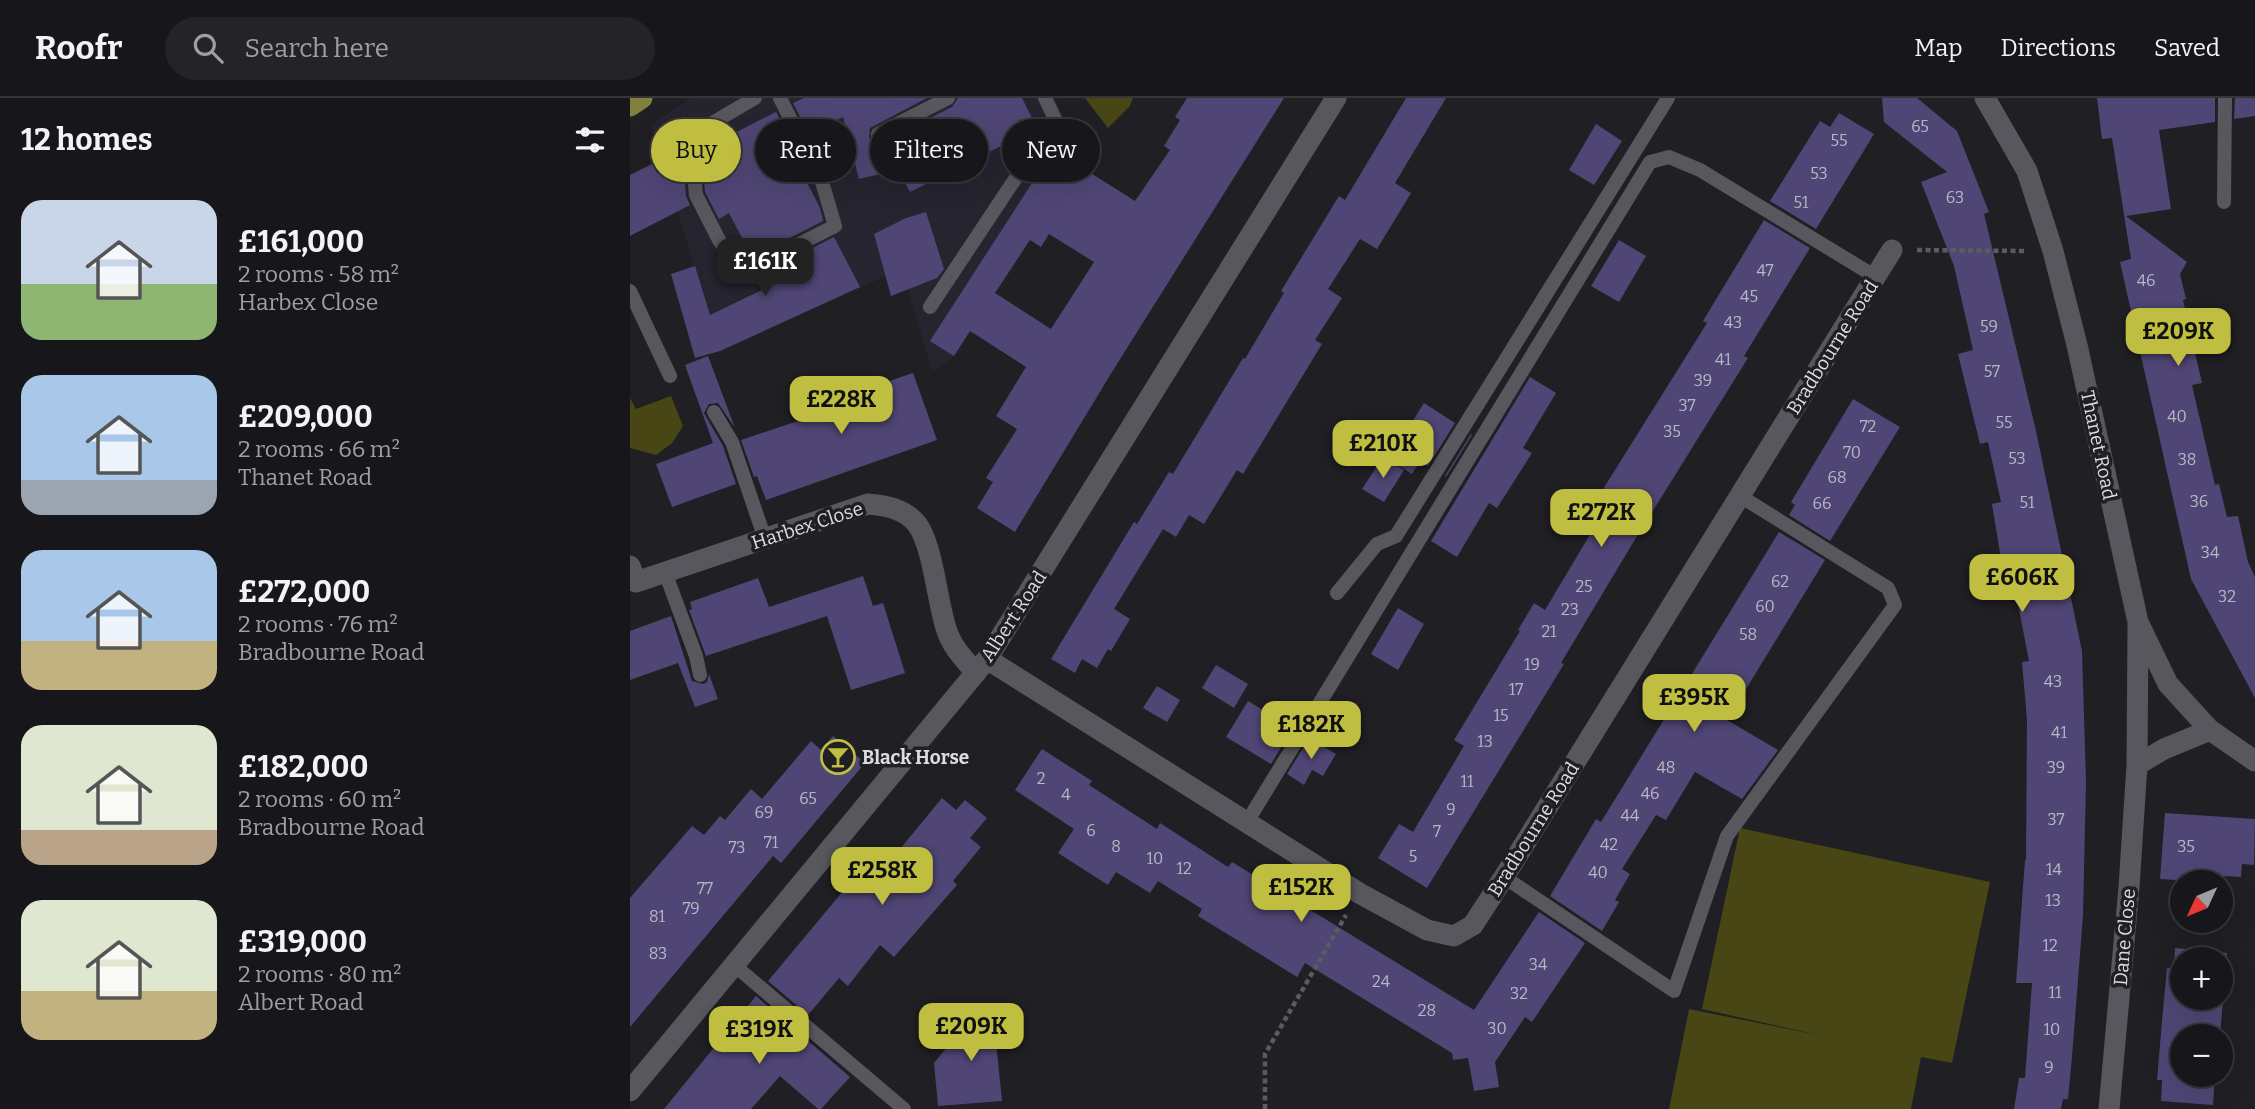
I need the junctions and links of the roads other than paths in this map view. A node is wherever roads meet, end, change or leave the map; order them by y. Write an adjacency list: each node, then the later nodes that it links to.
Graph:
1 (642, 98): 10 (main road)
2 (755, 98): 3 (lane)
3 (780, 98)
4 (948, 98): 11 (lane)
5 (1045, 98): 16 (lane)
6 (1336, 98): 25 (street, Albert Road)
7 (1668, 98): 23 (lane)
8 (1985, 98): 24 (street, Thanet Road)
9 (2225, 98): 12 (lane)
10 (630, 106)
11 (907, 119)
12 (2224, 202)
13 (1892, 250): 14 (street, Bradbourne Road)
14 (1876, 277): 19 (street, Bradbourne Road); 30 (lane)
15 (630, 291): 17 (lane)
16 (930, 307)
17 (670, 376)
18 (714, 412): 20 (lane)
19 (1740, 496): 31 (street, Bradbourne Road); 31 (lane)
20 (765, 538): 21 (street, Harbex Close); 25 (street, Harbex Close)
21 (665, 572): 22 (street, Harbex Close); 26 (lane)
22 (632, 577)
23 (1337, 593)
24 (2138, 622): 27 (street, Thanet Road); 29 (street, Dane Close)
25 (981, 666): 30 (street, Bradbourne Road); 32 (street, Albert Road)
26 (700, 675)
27 (2210, 730): 28 (street, Thanet Road); 29 (street)
28 (2255, 761)
29 (2137, 765): 35 (street, Dane Close)
30 (1247, 822): 31 (street, Bradbourne Road)
31 (1504, 877)
32 (734, 965): 33 (street, Albert Road); 34 (lane)
33 (630, 1091)
34 (904, 1109)
35 (2109, 1109)

